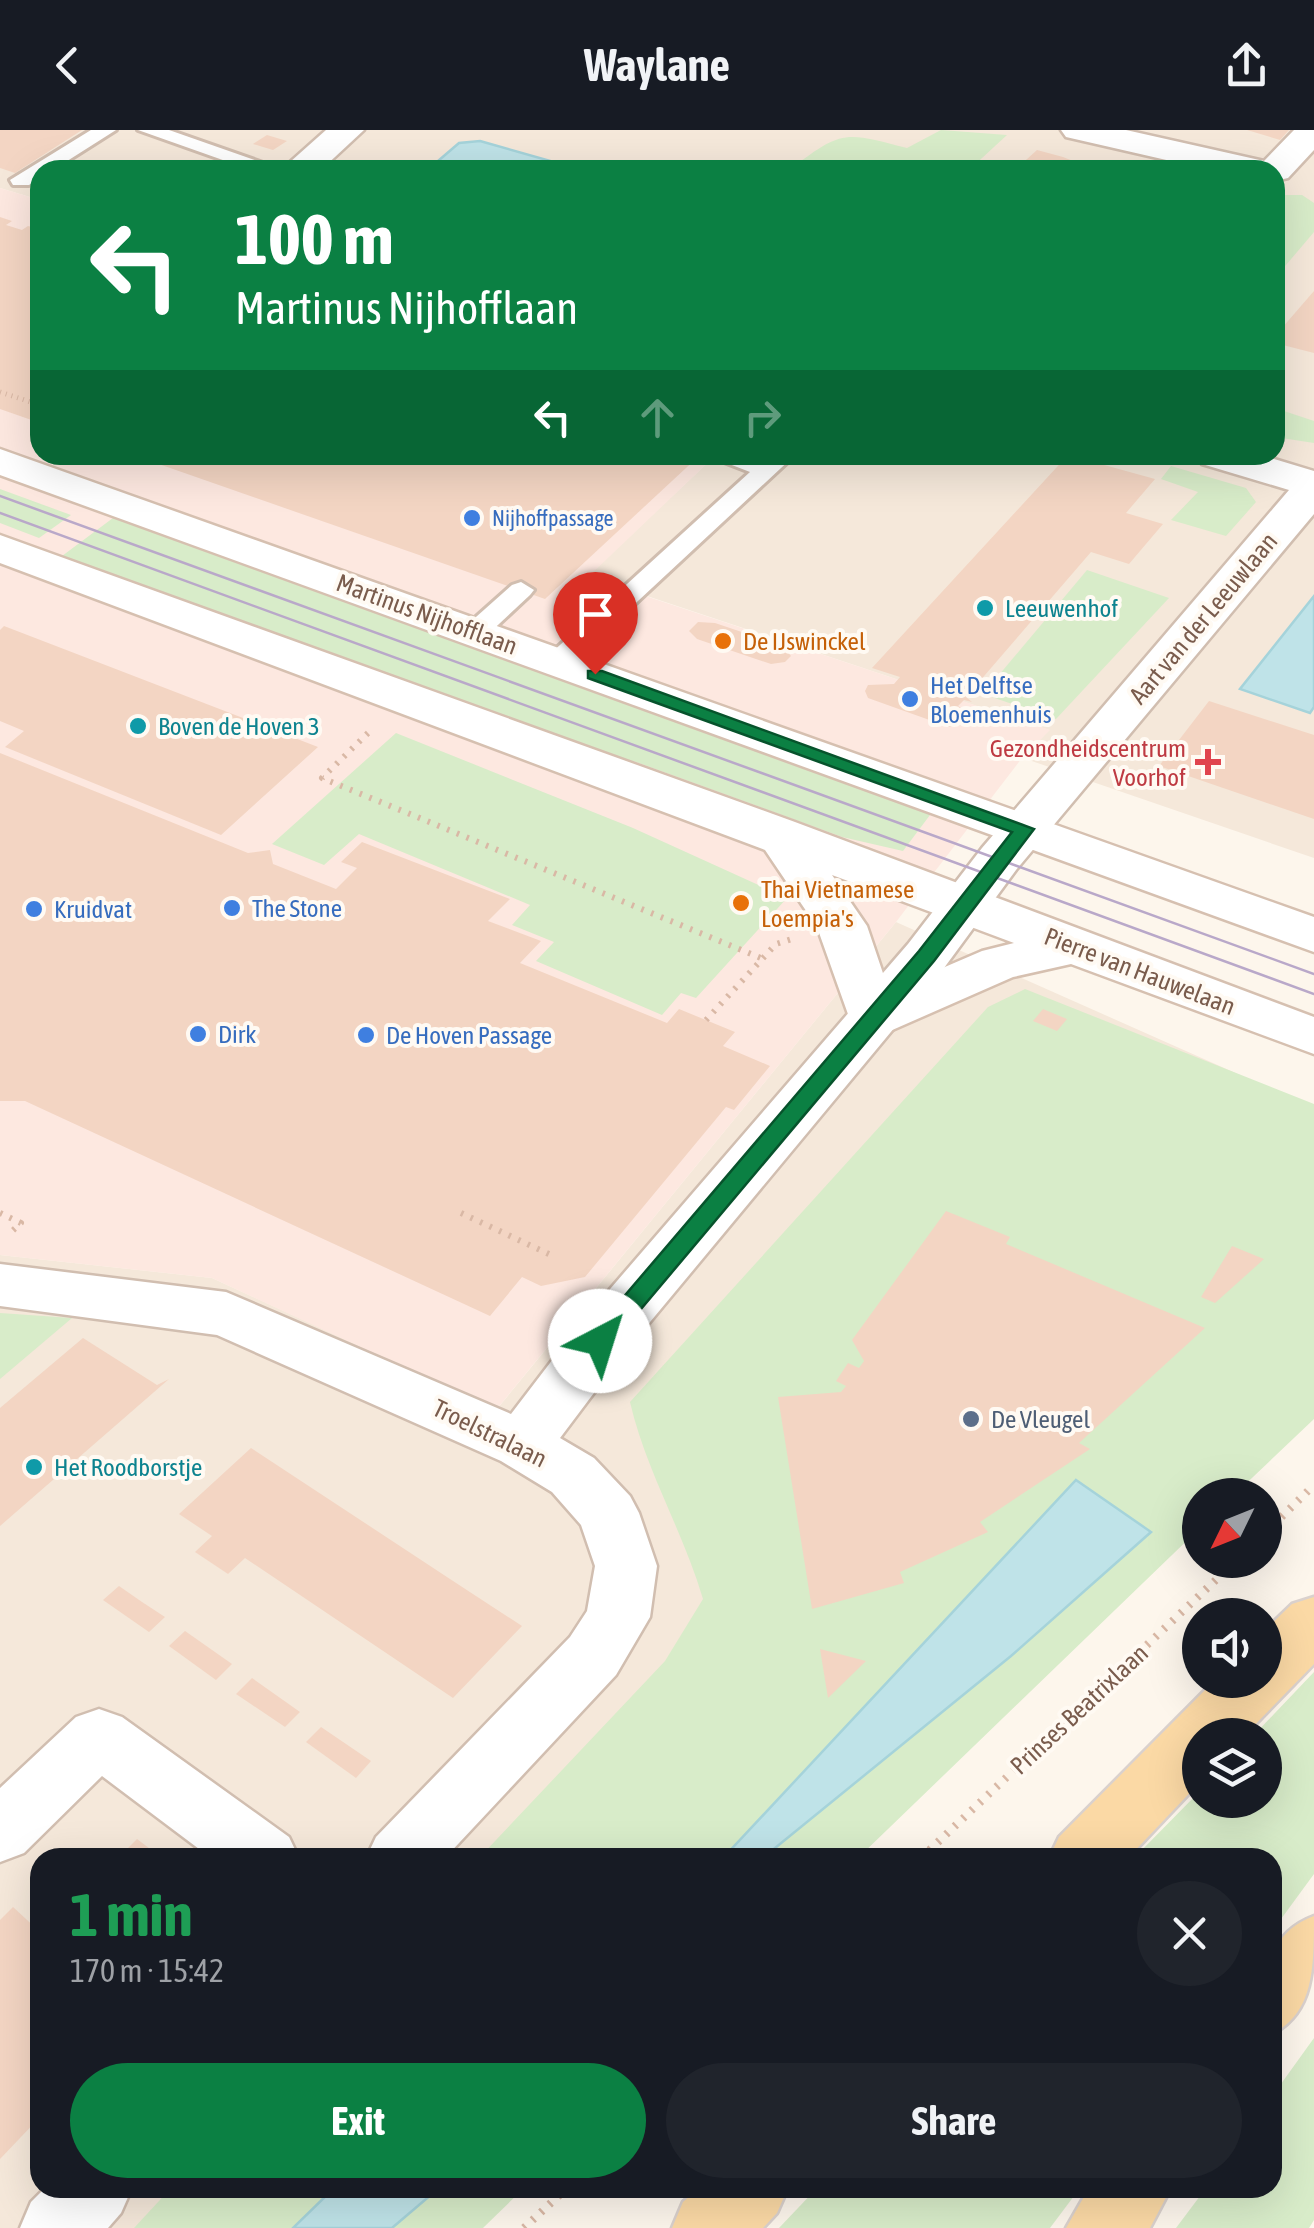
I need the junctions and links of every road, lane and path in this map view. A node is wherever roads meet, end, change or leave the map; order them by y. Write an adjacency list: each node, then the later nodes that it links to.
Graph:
1 (106, 130): 6 (lane)
2 (148, 130): 7 (lane)
3 (347, 130): 8 (street)
4 (1078, 130): 9 (street)
5 (1314, 130): 10 (street)
6 (56, 160)
7 (241, 160)
8 (311, 160)
9 (1213, 160)
10 (1285, 160)
11 (30, 175): 12 (lane)
12 (22, 180)
13 (0, 392): 14 (path)
14 (30, 402)
15 (0, 461): 21 (street, Martinus Nijhofflaan)
16 (772, 465): 22 (lane)
17 (1248, 465): 18 (street)
18 (1314, 486): 25 (street, Aart van der Leeuwlaan)
19 (0, 548): 24 (street)
20 (521, 590): 21 (lane)
21 (476, 631): 22 (street, Martinus Nijhofflaan)
22 (558, 661): 25 (street, Martinus Nijhofflaan)
23 (350, 725): 29 (path)
24 (778, 834): 26 (street); 30 (street)
25 (1011, 844): 26 (street, Aart van der Leeuwlaan); 27 (street)
26 (966, 904): 28 (street, Pierre van Hauwelaan); 30 (street, Aart van der Leeuwlaan)
27 (1314, 935)
28 (1074, 947): 30 (street); 31 (street, Pierre van Hauwelaan)
29 (761, 958)
30 (872, 1019): 37 (street, Aart van der Leeuwlaan)
31 (1314, 1036)
32 (0, 1212): 34 (path)
33 (461, 1213): 35 (path)
34 (0, 1242)
35 (553, 1256)
36 (0, 1284): 37 (street, Troelstralaan)
37 (522, 1444): 48 (street, Troelstralaan)
38 (1314, 1485): 39 (path)
39 (1282, 1516)
40 (1218, 1578): 49 (path, Prinses Beatrixlaan)
41 (1314, 1622): 42 (main road)
42 (1282, 1655)
43 (1240, 1698): 44 (main road)
44 (1221, 1718)
45 (1182, 1757): 50 (main road)
46 (0, 1832): 47 (street)
47 (251, 1848)
48 (410, 1848)
49 (932, 1848)
50 (1093, 1848)
51 (1314, 1948): 52 (main road)
52 (1282, 1989)
53 (86, 2198): 57 (street)
54 (556, 2198): 58 (path)
55 (741, 2198): 59 (main road)
56 (1126, 2198): 60 (main road)
57 (58, 2228)
58 (524, 2228)
59 (710, 2228)
60 (1104, 2228)

